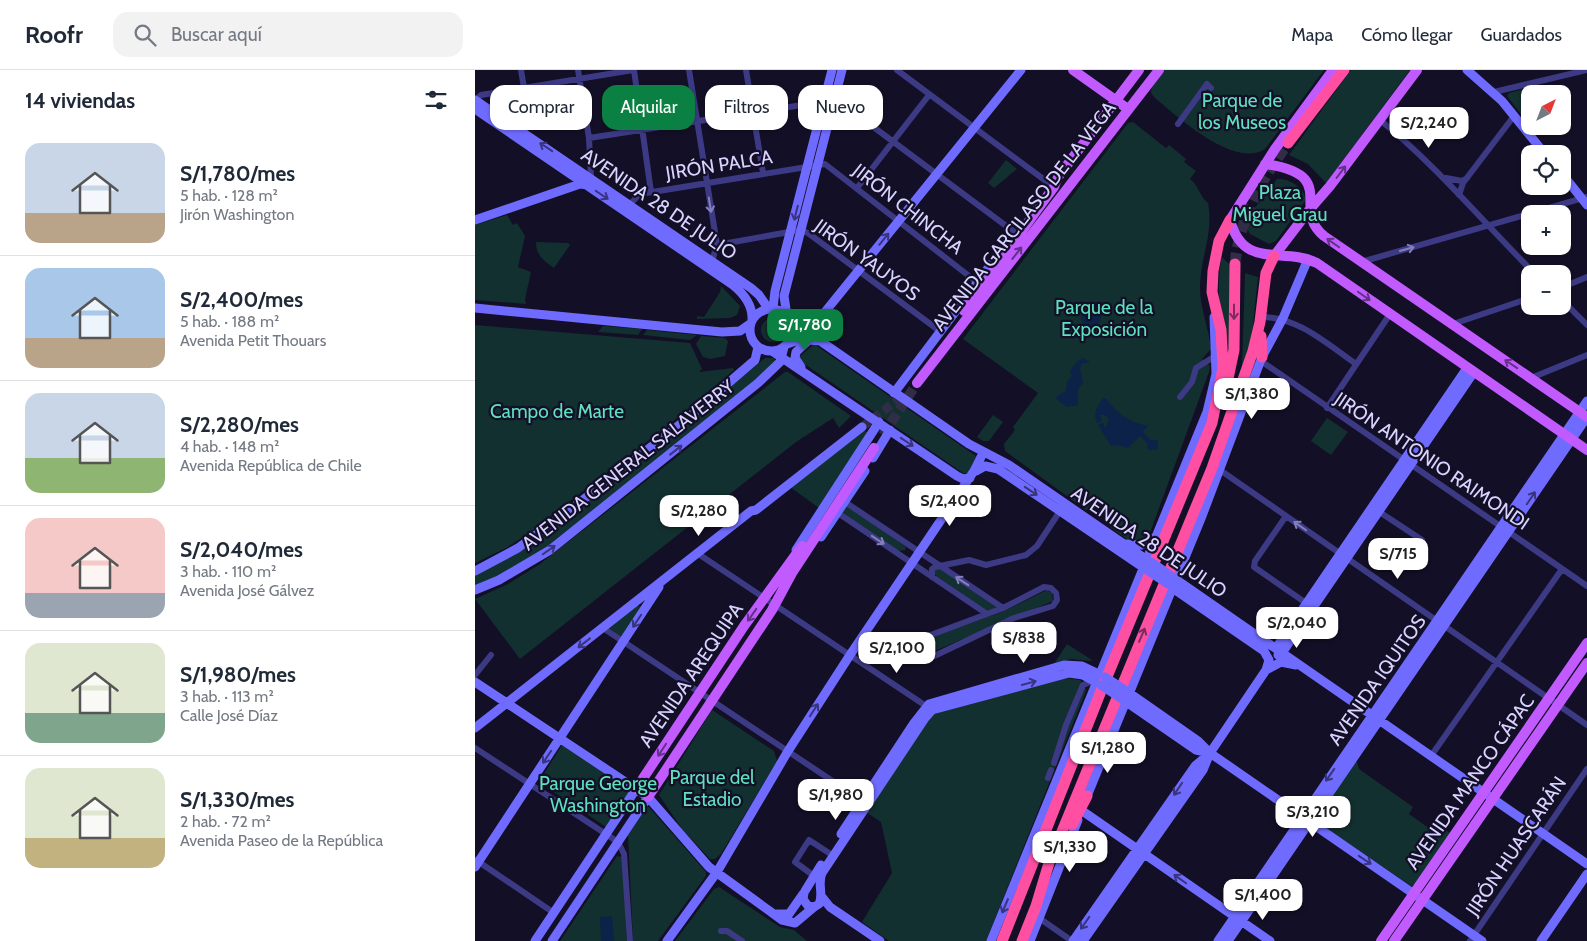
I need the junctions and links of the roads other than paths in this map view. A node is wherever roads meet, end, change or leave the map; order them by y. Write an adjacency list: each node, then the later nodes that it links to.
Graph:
1 (521, 70): 20 (street)
2 (578, 70): 19 (street)
3 (633, 70): 19 (street); 22 (street)
4 (689, 70): 36 (street)
5 (746, 70): 23 (street)
6 (832, 70): 24 (main road)
7 (841, 70): 25 (main road)
8 (897, 70): 29 (street)
9 (1021, 70): 38 (main road)
10 (1073, 70): 31 (main road)
11 (1139, 70): 31 (main road, AVENIDA GARCILASO DE LA VEGA)
12 (1147, 70): 31 (main road, AVENIDA GARCILASO DE LA VEGA)
13 (1159, 70): 31 (main road, AVENIDA GARCILASO DE LA VEGA)
14 (1333, 70): 48 (main road)
15 (1344, 70): 46 (highway)
16 (1417, 70): 34 (main road)
17 (1467, 70): 27 (main road)
18 (1587, 70): 27 (street)
19 (579, 78): 21 (street); 44 (street)
20 (524, 85)
21 (540, 85)
22 (635, 85)
23 (748, 85)
24 (828, 85)
25 (838, 85)
26 (1211, 88): 37 (street)
27 (1494, 92): 33 (main road)
28 (490, 94): 30 (street)
29 (929, 95): 38 (street); 45 (street)
30 (475, 100): 54 (main road, AVENIDA 28 DE JULIO, one-way to 30)
31 (1122, 105): 57 (main road, AVENIDA GARCILASO DE LA VEGA); 71 (main road, AVENIDA GARCILASO DE LA VEGA, one-way to 31)
32 (475, 109): 54 (main road, AVENIDA 28 DE JULIO)
33 (1514, 116): 47 (main road); 53 (street)
34 (1380, 120): 52 (street); 63 (main road, one-way to 34)
35 (705, 121): 36 (street)
36 (697, 122): 55 (street)
37 (1178, 124)
38 (973, 128): 51 (main road); 57 (street)
39 (642, 130): 44 (street); 59 (street)
40 (756, 130): 50 (street)
41 (819, 130): 49 (main road)
42 (824, 130): 49 (main road)
43 (878, 130): 45 (street)
44 (589, 138): 54 (street)
45 (893, 141): 51 (street); 58 (street)
46 (1288, 143)
47 (1538, 145)
48 (1265, 164): 63 (main road); 66 (main road)
49 (813, 165): 50 (street, JIRÓN PALCA); 58 (street, JIRÓN CHINCHA); 68 (main road)
50 (763, 173): 55 (street, JIRÓN PALCA)
51 (936, 175): 65 (main road); 69 (street)
52 (1445, 178): 53 (street); 60 (street)
53 (1467, 178): 60 (street)
54 (590, 181): 62 (main road, AVENIDA 28 DE JULIO); 64 (main road); 91 (main road, AVENIDA 28 DE JULIO, one-way to 91)
55 (707, 182): 59 (street, JIRÓN PALCA); 70 (street, one-way to 70)
56 (1571, 184): 61 (main road)
57 (1054, 187): 69 (main road, AVENIDA GARCILASO DE LA VEGA)
58 (857, 188): 65 (street, JIRÓN CHINCHA)
59 (651, 192): 62 (street, JIRÓN PALCA)
60 (1459, 195): 67 (street)
61 (1585, 200): 67 (street)
62 (630, 204): 74 (main road, AVENIDA 28 DE JULIO)
63 (1310, 209): 72 (main road); 75 (main road, one-way to 63)
64 (476, 217)
65 (899, 220): 78 (main road, one-way to 65); 80 (street, JIRÓN CHINCHA)
66 (1229, 220): 72 (main road); 83 (highway)
67 (1487, 226): 75 (street, one-way to 67); 77 (street)
68 (796, 230): 70 (street); 78 (street, JIRÓN YAUYOS); 85 (main road); 88 (main road)
69 (1017, 234): 71 (main road, AVENIDA GARCILASO DE LA VEGA)
70 (717, 245): 74 (street)
71 (1006, 250): 80 (main road, AVENIDA GARCILASO DE LA VEGA)
72 (1274, 256): 73 (main road); 90 (highway)
73 (1308, 259): 87 (main road, one-way to 87); 89 (main road)
74 (712, 260): 85 (main road, AVENIDA 28 DE JULIO)
75 (1360, 262): 92 (main road)
76 (1235, 264): 117 (highway, one-way to 117)
77 (1526, 265)
78 (858, 271): 95 (main road); 96 (street, JIRÓN YAUYOS)
79 (1587, 277): 81 (street)
80 (978, 283): 96 (main road, AVENIDA GARCILASO DE LA VEGA)
81 (1571, 284)
82 (1521, 301): 92 (street)
83 (1213, 302): 117 (highway); 135 (main road)
84 (475, 308): 94 (main road)
85 (771, 308): 88 (main road); 91 (main road)
86 (1571, 309): 93 (street)
87 (1390, 314): 105 (street); 106 (main road)
88 (788, 318): 95 (main road, AVENIDA 28 DE JULIO); 99 (main road)
89 (1283, 318): 90 (street); 104 (main road); 105 (street)
90 (1260, 319): 104 (highway); 219 (highway, one-way to 90)
91 (751, 322): 94 (main road); 98 (main road)
92 (1453, 324): 108 (main road, one-way to 92)
93 (1587, 325)
94 (722, 332): 98 (main road)
95 (809, 332): 97 (main road, AVENIDA 28 DE JULIO); 99 (main road)
96 (941, 332): 109 (main road, AVENIDA GARCILASO DE LA VEGA)
97 (824, 342): 107 (main road); 109 (main road, AVENIDA 28 DE JULIO)
98 (756, 346): 100 (main road); 115 (main road, AVENIDA GENERAL SALAVERRY)
99 (785, 346): 100 (main road); 102 (main road)
100 (772, 351): 102 (main road, AVENIDA 28 DE JULIO)
101 (1587, 355): 108 (street)
102 (782, 357): 107 (main road, AVENIDA 28 DE JULIO); 121 (main road, AVENIDA GENERAL SALAVERRY)
103 (1212, 358): 110 (street)
104 (1262, 359): 113 (street, JIRÓN ANTONIO RAIMONDI); 126 (main road)
105 (1356, 364): 113 (street)
106 (1471, 370): 120 (main road); 125 (main road)
107 (809, 374): 112 (main road, AVENIDA 28 DE JULIO)
108 (1531, 378): 114 (main road)
109 (894, 393): 124 (main road, AVENIDA 28 DE JULIO)
110 (1180, 397)
111 (1587, 401): 114 (main road, AVENIDA IQUITOS)
112 (857, 407): 116 (main road, AVENIDA 28 DE JULIO); 129 (main road)
113 (1327, 408): 125 (street, JIRÓN ANTONIO RAIMONDI)
114 (1584, 416): 120 (main road, AVENIDA IQUITOS)
115 (683, 422): 121 (main road); 147 (main road, AVENIDA GENERAL SALAVERRY)
116 (879, 422): 119 (main road, AVENIDA 28 DE JULIO); 122 (main road, AVENIDA AREQUIPA)
117 (1212, 423): 210 (highway)
118 (862, 427): 129 (main road)
119 (890, 430): 122 (main road, AVENIDA AREQUIPA); 127 (main road, AVENIDA 28 DE JULIO, one-way to 127)
120 (1569, 435): 123 (main road); 134 (main road, AVENIDA IQUITOS)
121 (694, 436): 153 (main road, AVENIDA GENERAL SALAVERRY, one-way to 121)
122 (871, 447): 128 (main road, AVENIDA AREQUIPA); 150 (main road, AVENIDA AREQUIPA); 154 (main road, AVENIDA AREQUIPA)
123 (1587, 450)
124 (983, 453): 127 (main road); 137 (main road, AVENIDA 28 DE JULIO)
125 (1407, 462): 131 (main road); 134 (street, JIRÓN ANTONIO RAIMONDI); 142 (main road)
126 (1220, 470): 133 (street); 151 (main road)
127 (972, 475): 130 (main road, AVENIDA 28 DE JULIO, one-way to 130); 139 (main road)
128 (845, 502): 132 (main road, AVENIDA AREQUIPA); 138 (street)
129 (751, 511): 140 (main road)
130 (1060, 511): 144 (main road, AVENIDA 28 DE JULIO); 145 (street)
131 (1378, 511): 136 (street); 142 (main road)
132 (838, 513): 141 (street, one-way to 141); 150 (main road, AVENIDA AREQUIPA)
133 (1287, 516): 142 (street, one-way to 133); 155 (street)
134 (1505, 529): 146 (street, JIRÓN ANTONIO RAIMONDI); 159 (main road, AVENIDA IQUITOS)
135 (1157, 535): 137 (main road); 144 (main road)
136 (1422, 540)
137 (1122, 543): 144 (main road, AVENIDA 28 DE JULIO)
138 (907, 544): 139 (street); 141 (street)
139 (919, 552): 143 (main road); 145 (street)
140 (697, 553): 149 (main road); 154 (street)
141 (899, 554): 143 (street)
142 (1343, 556): 155 (main road); 159 (street); 164 (main road)
143 (912, 564): 148 (street); 166 (main road)
144 (1147, 565): 151 (main road, AVENIDA 28 DE JULIO, bridge); 172 (main road)
145 (939, 566): 148 (street); 157 (street, one-way to 145)
146 (1562, 568): 152 (street, JIRÓN ANTONIO RAIMONDI); 167 (street)
147 (475, 571)
148 (932, 577): 158 (street)
149 (664, 581): 160 (main road); 161 (main road, one-way to 161)
150 (789, 582): 156 (main road, AVENIDA AREQUIPA)
151 (1171, 582): 163 (main road, AVENIDA 28 DE JULIO); 164 (main road, AVENIDA 28 DE JULIO); 175 (main road)
152 (1587, 586)
153 (475, 590)
154 (764, 598): 156 (street); 176 (main road, AVENIDA AREQUIPA, one-way to 176)
155 (1306, 603): 164 (main road)
156 (775, 605): 166 (street); 178 (main road, AVENIDA AREQUIPA)
157 (1003, 608): 158 (street); 158 (street)
158 (987, 614)
159 (1441, 622): 167 (street); 184 (main road, AVENIDA IQUITOS)
160 (603, 628): 161 (street); 180 (main road, one-way to 180)
161 (623, 642): 176 (street); 187 (main road)
162 (1587, 642): 177 (main road, AVENIDA MANCO CÁPAC)
163 (1262, 649): 164 (main road); 170 (main road)
164 (1279, 650): 169 (main road, AVENIDA 28 DE JULIO)
165 (491, 655): 171 (street)
166 (850, 655): 182 (street); 189 (main road, one-way to 166)
167 (1497, 662): 177 (street); 191 (street)
168 (1587, 663): 181 (main road, AVENIDA MANCO CÁPAC)
169 (1305, 669): 170 (main road); 184 (main road, AVENIDA 28 DE JULIO)
170 (1266, 670): 190 (main road)
171 (475, 675)
172 (1101, 680): 175 (main road, bridge); 179 (main road, bridge); 182 (main road); 183 (main road)
173 (475, 682): 180 (main road)
174 (1088, 683): 193 (street)
175 (1127, 691): 179 (main road); 190 (main road)
176 (699, 692): 178 (street); 195 (main road, AVENIDA AREQUIPA, one-way to 195)
177 (1549, 698): 181 (street); 196 (main road, AVENIDA MANCO CÁPAC)
178 (712, 700): 189 (street); 198 (main road, AVENIDA AREQUIPA)
179 (1123, 700): 190 (main road); 197 (main road)
180 (507, 703): 186 (main road); 187 (main road)
181 (1558, 705): 185 (street); 199 (main road, AVENIDA MANCO CÁPAC)
182 (929, 708): 200 (main road)
183 (1086, 710): 210 (highway); 232 (main road, one-way to 232)
184 (1375, 718): 191 (main road, AVENIDA 28 DE JULIO); 202 (main road, AVENIDA IQUITOS)
185 (1587, 725)
186 (475, 728)
187 (559, 738): 194 (main road, one-way to 194); 195 (main road)
188 (475, 748): 194 (street)
189 (788, 751): 200 (street); 211 (main road)
190 (1210, 753): 202 (main road); 207 (main road)
191 (1431, 756): 196 (main road, AVENIDA 28 DE JULIO)
192 (1587, 769): 204 (street, JIRÓN HUASCARÁN)
193 (1048, 778)
194 (529, 784): 203 (street); 208 (main road)
195 (636, 789): 198 (main road); 203 (main road, AVENIDA AREQUIPA)
196 (1484, 792): 199 (main road, AVENIDA 28 DE JULIO); 217 (main road, AVENIDA MANCO CÁPAC)
197 (1087, 796): 201 (main road); 219 (highway)
198 (648, 797): 205 (main road, AVENIDA AREQUIPA); 211 (main road)
199 (1494, 799): 204 (main road, AVENIDA 28 DE JULIO); 217 (main road, AVENIDA MANCO CÁPAC)
200 (865, 803): 206 (main road)
201 (1081, 810): 207 (main road); 222 (main road)
202 (1306, 820): 217 (main road, one-way to 217); 223 (main road, AVENIDA IQUITOS)
203 (606, 834): 205 (street); 220 (main road, AVENIDA AREQUIPA)
204 (1543, 834): 209 (main road, AVENIDA 28 DE JULIO); 225 (street, JIRÓN HUASCARÁN)
205 (618, 842): 227 (main road, AVENIDA AREQUIPA); 228 (street)
206 (832, 851): 213 (main road); 213 (street); 218 (main road)
207 (1141, 852): 223 (main road, one-way to 207); 236 (main road, one-way to 236); 237 (main road)
208 (476, 863): 220 (street)
209 (1587, 864)
210 (1031, 870): 233 (highway)
211 (717, 872): 214 (main road); 215 (main road)
212 (1587, 874): 244 (main road)
213 (814, 876): 216 (main road)
214 (708, 884): 215 (main road); 229 (main road)
215 (734, 885): 221 (main road)
216 (805, 892): 218 (main road); 218 (main road); 221 (main road)
217 (1418, 896): 225 (main road); 241 (main road, AVENIDA MANCO CÁPAC); 242 (main road, AVENIDA MANCO CÁPAC)
218 (818, 901): 221 (main road); 231 (main road)
219 (1036, 906): 234 (highway)
220 (554, 912): 226 (main road, AVENIDA AREQUIPA)
221 (777, 914)
222 (1039, 918): 235 (main road); 236 (street)
223 (1238, 919): 238 (main road, AVENIDA IQUITOS); 239 (main road, AVENIDA IQUITOS); 240 (main road)
224 (721, 931): 230 (street)
225 (1472, 938): 243 (main road)
226 (535, 941)
227 (552, 941)
228 (630, 941)
229 (667, 941)
230 (742, 941)
231 (880, 941)
232 (991, 941)
233 (1002, 941)
234 (1022, 941)
235 (1031, 941)
236 (1072, 941)
237 (1083, 941)
238 (1218, 941)
239 (1228, 941)
240 (1270, 941)
241 (1381, 941)
242 (1395, 941)
243 (1482, 941)
244 (1541, 941)

